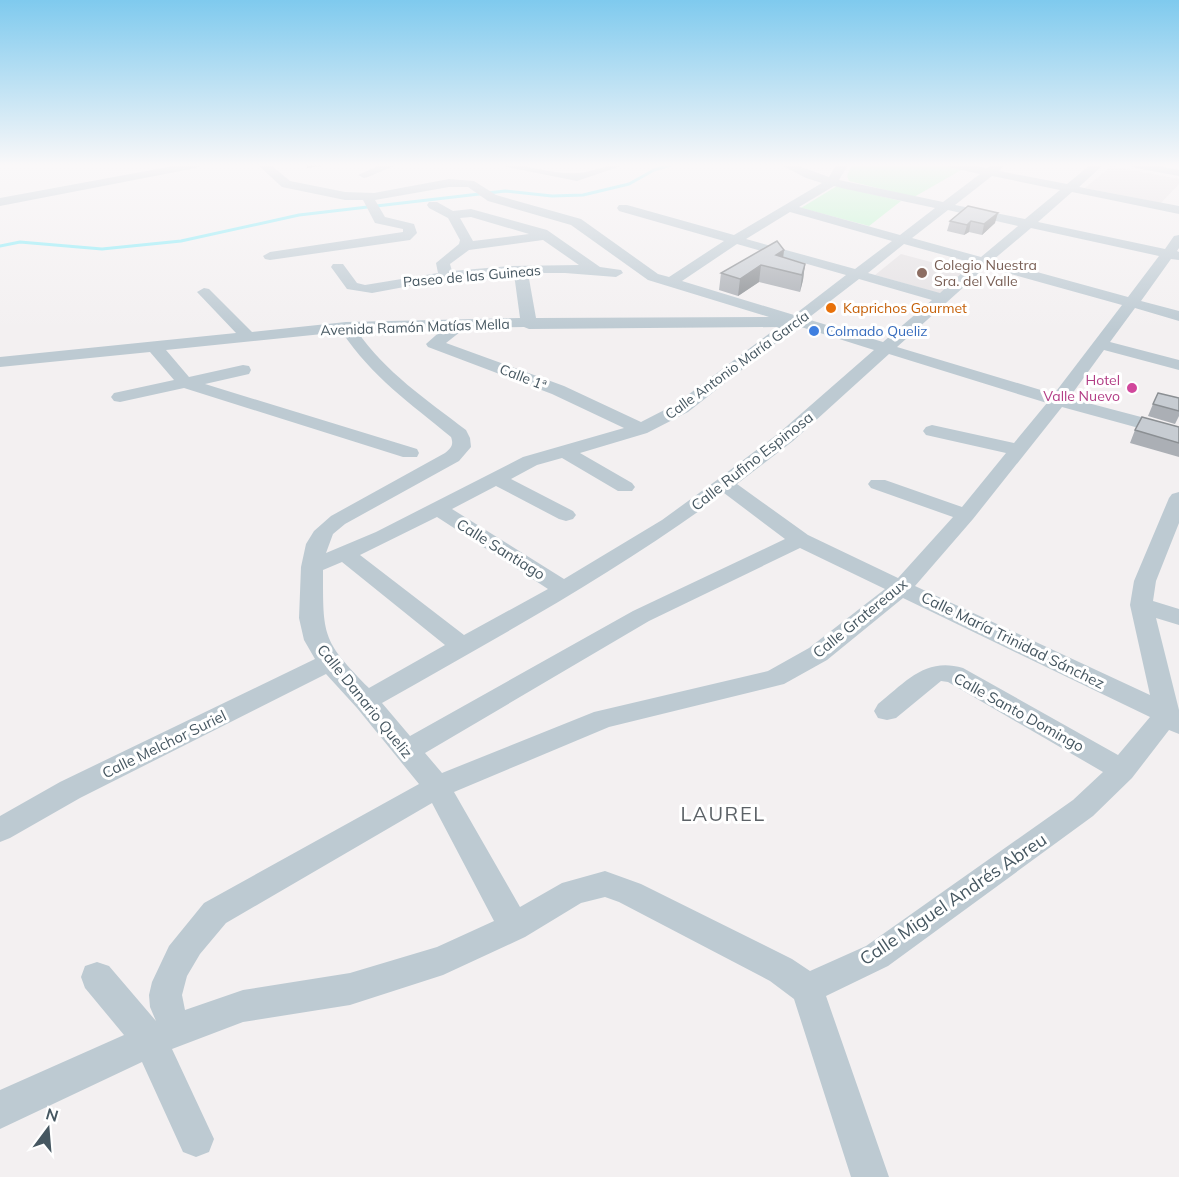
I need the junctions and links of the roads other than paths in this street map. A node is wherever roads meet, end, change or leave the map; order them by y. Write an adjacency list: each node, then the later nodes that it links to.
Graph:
1 (380, 220): 17 (street)
2 (454, 220): 15 (street)
3 (494, 220): 12 (street)
4 (569, 220): 25 (street)
5 (664, 220): 13 (street)
6 (767, 220): 13 (street)
7 (834, 220): 14 (street)
8 (929, 220): 14 (street, Calle Antonio María García)
9 (1007, 220): 11 (street)
10 (1032, 220): 11 (street, Calle Rufino Espinosa)
11 (1027, 224): 16 (street); 18 (street, Calle Rufino Espinosa)
12 (547, 236): 15 (street); 20 (street)
13 (733, 240): 23 (street); 25 (street)
14 (904, 240): 18 (street); 23 (street, Calle Antonio María García)
15 (465, 246): 24 (street)
16 (1176, 250): 28 (street, Calle Gratereaux)
17 (270, 256)
18 (983, 262): 27 (street, Calle Rufino Espinosa); 28 (street)
19 (338, 267): 24 (street, Paseo de las Guineas)
20 (594, 269): 21 (street, Paseo de las Guineas); 22 (street, Paseo de las Guineas)
21 (521, 270): 24 (street, Paseo de las Guineas); 32 (street)
22 (616, 273)
23 (859, 274): 27 (street); 30 (street, Calle Antonio María García)
24 (446, 277)
25 (671, 282): 30 (street)
26 (204, 292): 34 (street)
27 (942, 298): 37 (street, Calle Rufino Espinosa)
28 (1129, 304): 29 (street); 35 (street, Calle Gratereaux)
29 (1179, 316)
30 (795, 322): 32 (street, Avenida Ramón Matías Mella); 37 (street); 44 (street, Calle Antonio María García)
31 (461, 323): 32 (street, Avenida Ramón Matías Mella); 33 (street, Avenida Ramón Matías Mella); 44 (street, Calle 1ª)
32 (529, 324)
33 (346, 327): 34 (street, Avenida Ramón Matías Mella); 60 (street, Calle Danario Queliz)
34 (248, 337): 36 (street, Avenida Ramón Matías Mella)
35 (1100, 344): 39 (street); 43 (street, Calle Gratereaux)
36 (155, 347): 38 (street, Avenida Ramón Matías Mella); 41 (street)
37 (886, 349): 43 (street); 51 (street, Calle Rufino Espinosa)
38 (0, 362)
39 (1179, 365)
40 (243, 370): 41 (street)
41 (184, 383): 42 (street); 49 (street)
42 (120, 397)
43 (1058, 400): 46 (street); 48 (street, Calle Gratereaux)
44 (641, 429): 47 (street, Calle Antonio María García)
45 (932, 431): 48 (street)
46 (1179, 433)
47 (562, 450): 50 (street, Calle Antonio María García); 53 (street)
48 (1019, 450): 57 (street, Calle Gratereaux)
49 (410, 453)
50 (497, 479): 55 (street, Calle Antonio María García); 56 (street)
51 (724, 484): 58 (street, Calle María Trinidad Sánchez); 62 (street, Calle Rufino Espinosa)
52 (878, 484): 57 (street)
53 (625, 487)
54 (1178, 501): 63 (street)
55 (438, 509): 59 (street, Calle Antonio María García); 62 (street, Calle Santiago)
56 (566, 515)
57 (966, 516): 61 (street, Calle Gratereaux)
58 (800, 540): 61 (street, Calle María Trinidad Sánchez); 70 (street)
59 (345, 554): 60 (street, Calle Antonio María García); 65 (street)
60 (312, 567): 66 (street, Calle Danario Queliz)
61 (902, 587): 69 (street, Calle María Trinidad Sánchez); 72 (street, Calle Gratereaux)
62 (564, 589): 65 (street, Calle Rufino Espinosa)
63 (1141, 605): 64 (street); 69 (street)
64 (1179, 617)
65 (463, 647): 67 (street, Calle Rufino Espinosa)
66 (329, 662): 67 (street, Calle Danario Queliz); 73 (street, Calle Melchor Suriel)
67 (366, 702): 70 (street, Calle Danario Queliz)
68 (887, 711): 71 (street, Calle Santo Domingo)
69 (1173, 719): 71 (street, Calle Miguel Andrés Abreu)
70 (406, 751): 72 (street, Calle Danario Queliz)
71 (1122, 770): 76 (street, Calle Miguel Andrés Abreu)
72 (436, 787): 74 (street, Calle Danario Queliz); 77 (street, Calle Gratereaux)
73 (0, 830)
74 (514, 927): 76 (street); 77 (street)
75 (97, 977): 77 (street)
76 (807, 989): 80 (street)
77 (164, 1035): 78 (street); 79 (street)
78 (0, 1111)
79 (196, 1139)
80 (870, 1177)

